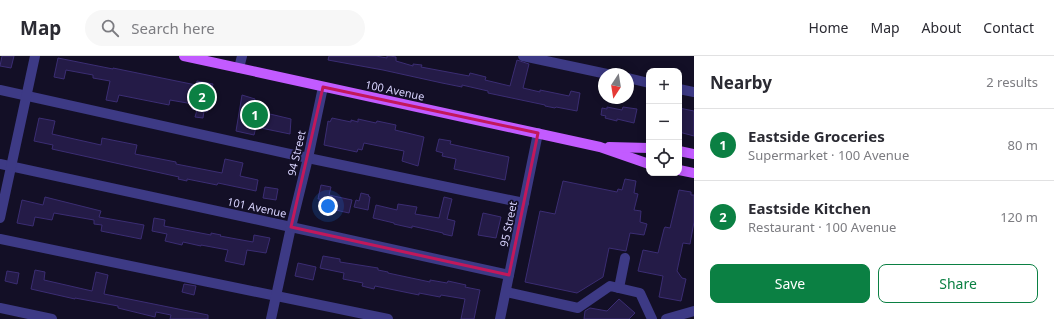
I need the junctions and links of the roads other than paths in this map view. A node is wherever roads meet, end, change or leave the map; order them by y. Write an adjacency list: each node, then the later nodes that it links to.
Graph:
1 (34, 56): 13 (street)
2 (184, 56): 5 (main road, 100 Avenue)
3 (242, 56): 5 (street)
4 (523, 56): 6 (street)
5 (239, 68): 9 (main road, 100 Avenue)
6 (598, 72)
7 (634, 79): 8 (street)
8 (646, 82)
9 (324, 87): 14 (main road, 100 Avenue); 19 (street, 94 Street)
10 (0, 90): 13 (street)
11 (682, 90): 12 (street)
12 (694, 92)
13 (26, 96): 19 (street); 22 (street)
14 (538, 133): 15 (main road, 100 Avenue); 25 (street, 95 Street)
15 (600, 147): 16 (main road, 100 Avenue); 20 (main road, 100 Avenue)
16 (646, 148)
17 (682, 152): 18 (main road)
18 (694, 154)
19 (308, 158): 25 (street); 27 (street, 94 Street)
20 (646, 163)
21 (0, 164): 22 (street, 101 Avenue)
22 (11, 167): 26 (street); 27 (street, 101 Avenue)
23 (682, 171): 24 (main road)
24 (694, 173)
25 (524, 203): 30 (street, 95 Street)
26 (0, 218)
27 (291, 226): 30 (street, 101 Avenue); 33 (street, 94 Street)
28 (0, 238): 33 (street)
29 (626, 258): 31 (street)
30 (509, 275): 32 (street, 95 Street)
31 (619, 288): 32 (street); 40 (street)
32 (506, 292): 39 (street, 95 Street)
33 (276, 295): 37 (street, 94 Street); 38 (street)
34 (0, 308): 36 (street)
35 (694, 311): 41 (street)
36 (52, 319)
37 (271, 319)
38 (388, 319)
39 (500, 319)
40 (652, 319)
41 (666, 319)

